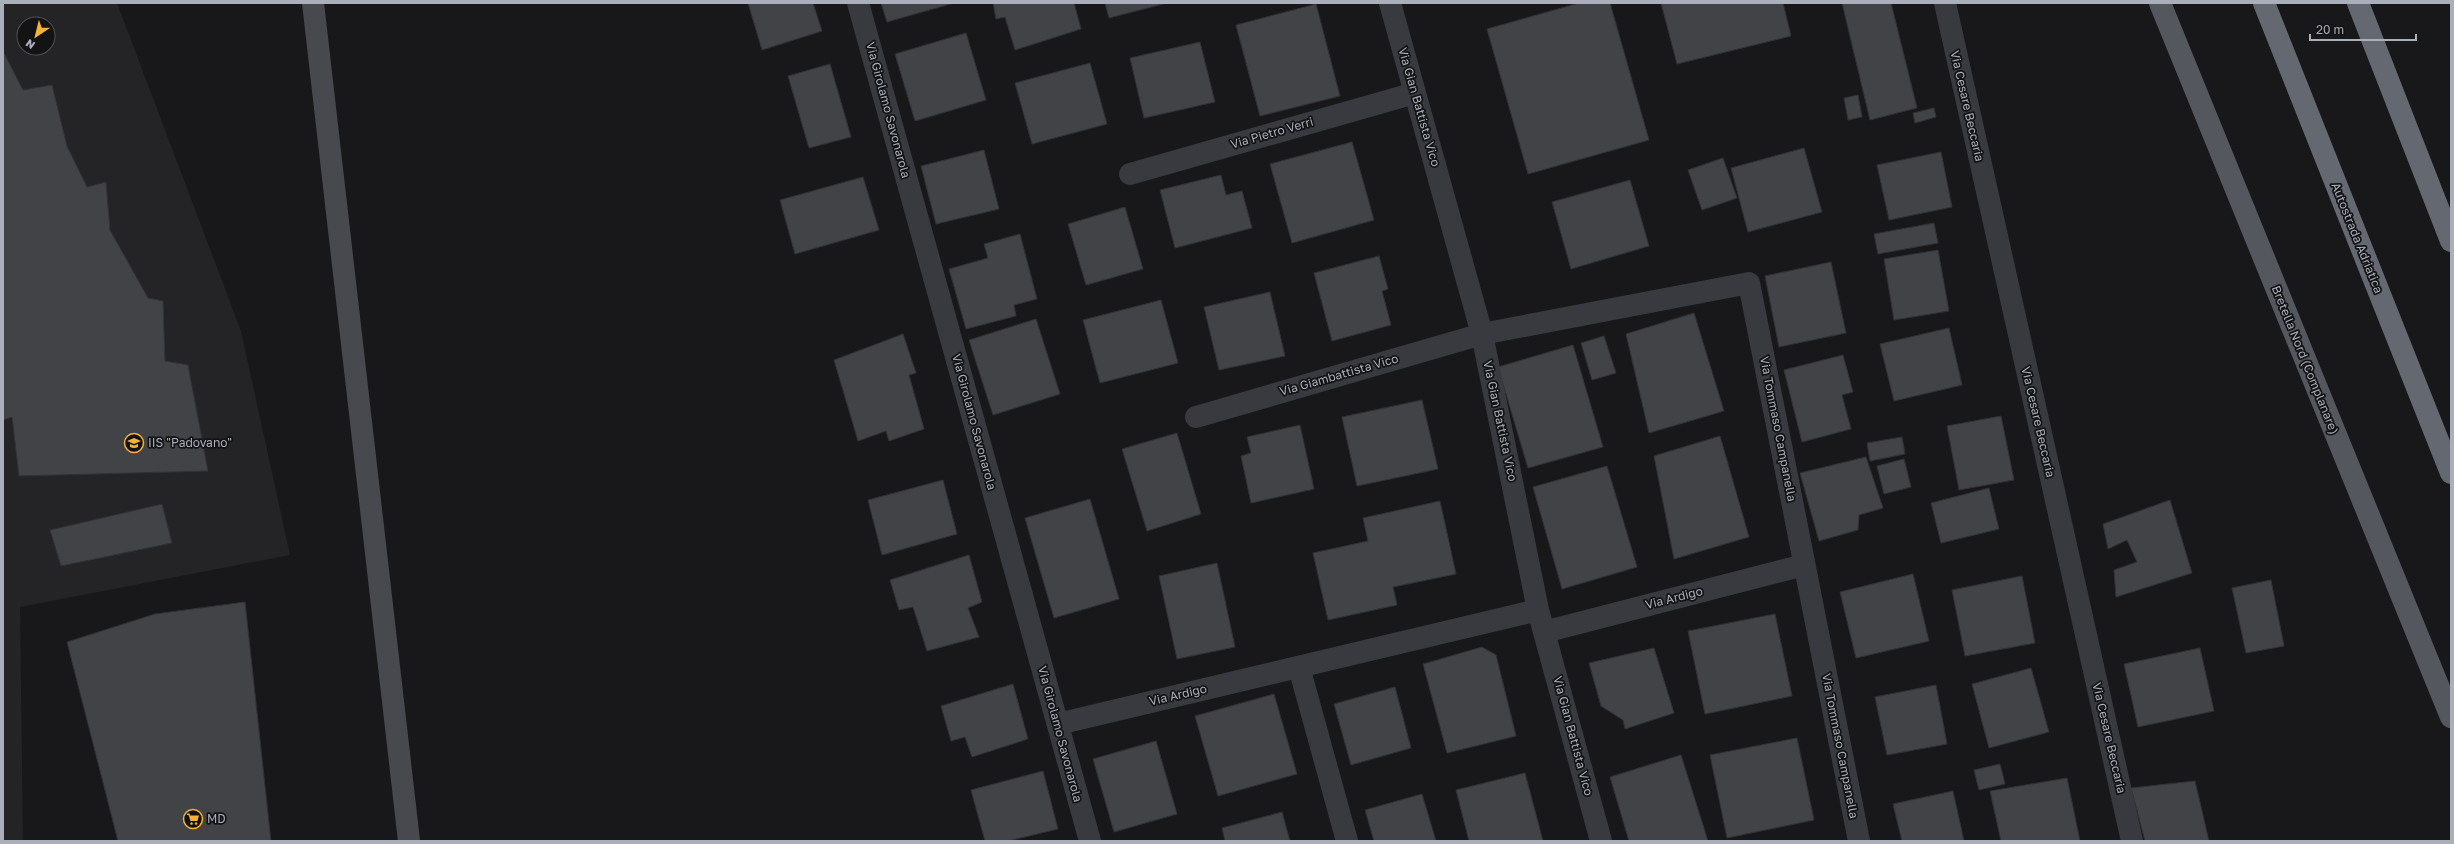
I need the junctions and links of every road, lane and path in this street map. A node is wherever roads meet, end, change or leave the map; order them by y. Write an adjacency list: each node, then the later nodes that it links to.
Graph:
1 (313, 3): 20 (main road)
2 (858, 3): 19 (street, Via Girolamo Savonarola)
3 (1390, 3): 8 (street, Via Gian Battista Vico)
4 (1944, 3): 25 (street, Via Cesare Beccaria)
5 (2160, 3): 18 (main road, Bretella Nord (Complanare))
6 (2264, 3): 13 (highway, Autostrada Adriatica)
7 (2358, 3): 10 (highway)
8 (1415, 93): 9 (street, Via Pietro Verri); 11 (street, Via Gian Battista Vico)
9 (1130, 174)
10 (2451, 241)
11 (1482, 334): 12 (street, Via Giambattista Vico); 14 (street, Via Tommaso Campanella); 15 (street, Via Gian Battista Vico)
12 (1196, 417)
13 (2451, 473)
14 (1804, 564): 16 (street, Via Ardigo); 24 (street, Via Tommaso Campanella)
15 (1538, 610): 16 (street, Via Gian Battista Vico); 17 (street, Via Ardigo)
16 (1544, 632): 23 (street, Via Gian Battista Vico)
17 (1299, 667): 19 (street, Via Ardigo); 22 (street)
18 (2451, 717)
19 (1058, 724): 21 (street, Via Girolamo Savonarola)
20 (409, 841)
21 (1090, 841)
22 (1347, 841)
23 (1601, 841)
24 (1859, 841)
25 (2132, 841)

